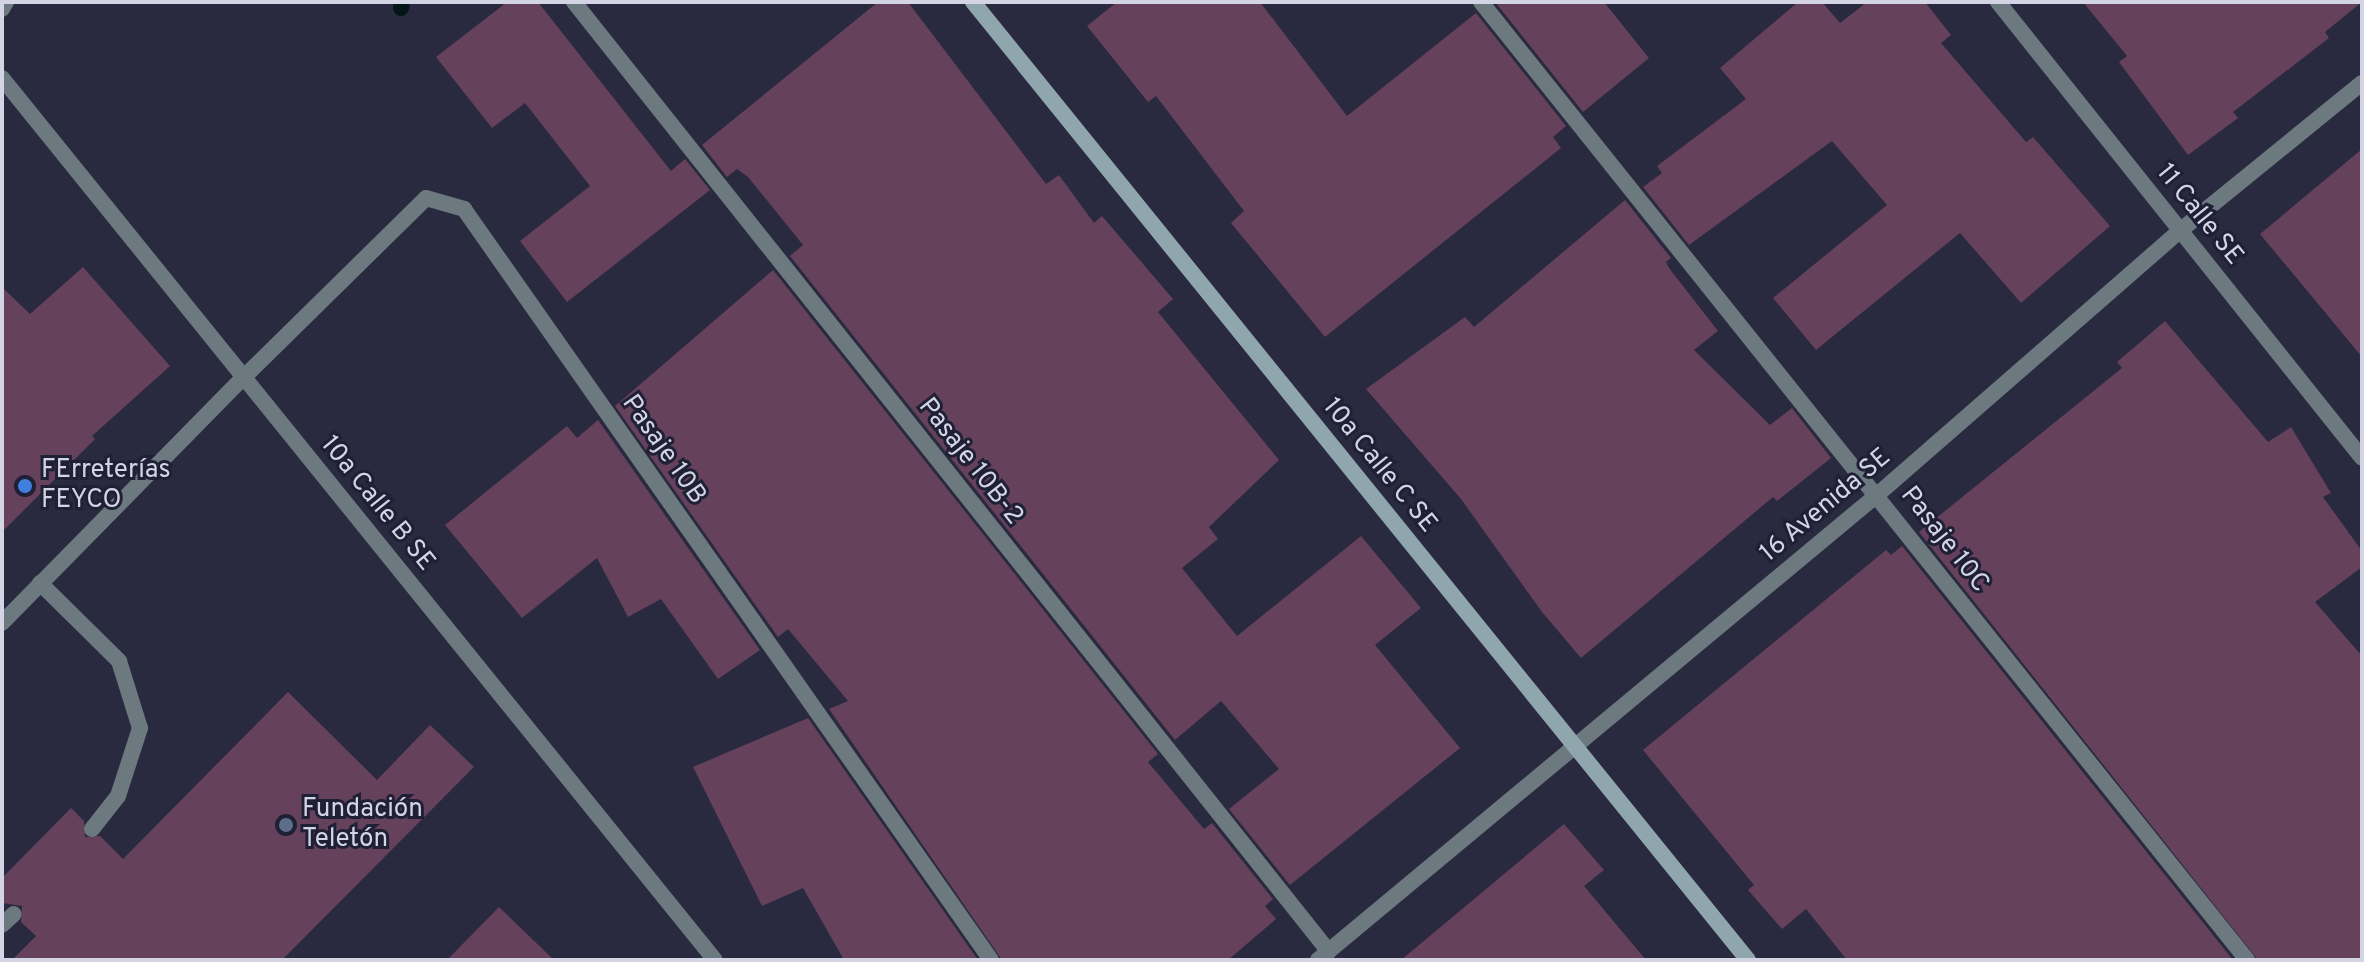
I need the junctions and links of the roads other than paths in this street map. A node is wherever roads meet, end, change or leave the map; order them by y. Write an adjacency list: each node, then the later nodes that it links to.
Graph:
1 (6, 2): 6 (street)
2 (574, 2): 17 (street, Pasaje 10B-2)
3 (973, 2): 15 (street, 10a Calle C SE)
4 (1481, 2): 12 (street, Pasaje 10C)
5 (1998, 2): 9 (street, 11 Calle SE)
6 (2, 9)
7 (2, 78): 10 (street, 10a Calle B SE)
8 (2362, 83): 9 (street, 16 Avenida SE)
9 (2181, 230): 11 (street, 11 Calle SE); 12 (street, 16 Avenida SE)
10 (244, 377): 13 (street); 18 (street, 10a Calle B SE); 19 (street, Pasaje 10B)
11 (2362, 458)
12 (1877, 495): 15 (street, 16 Avenida SE); 21 (street, Pasaje 10C)
13 (40, 583): 14 (street); 16 (street)
14 (2, 623)
15 (1575, 747): 17 (street, 16 Avenida SE); 20 (street, 10a Calle C SE)
16 (92, 829)
17 (1324, 956)
18 (715, 960)
19 (991, 960)
20 (1748, 960)
21 (2247, 960)

